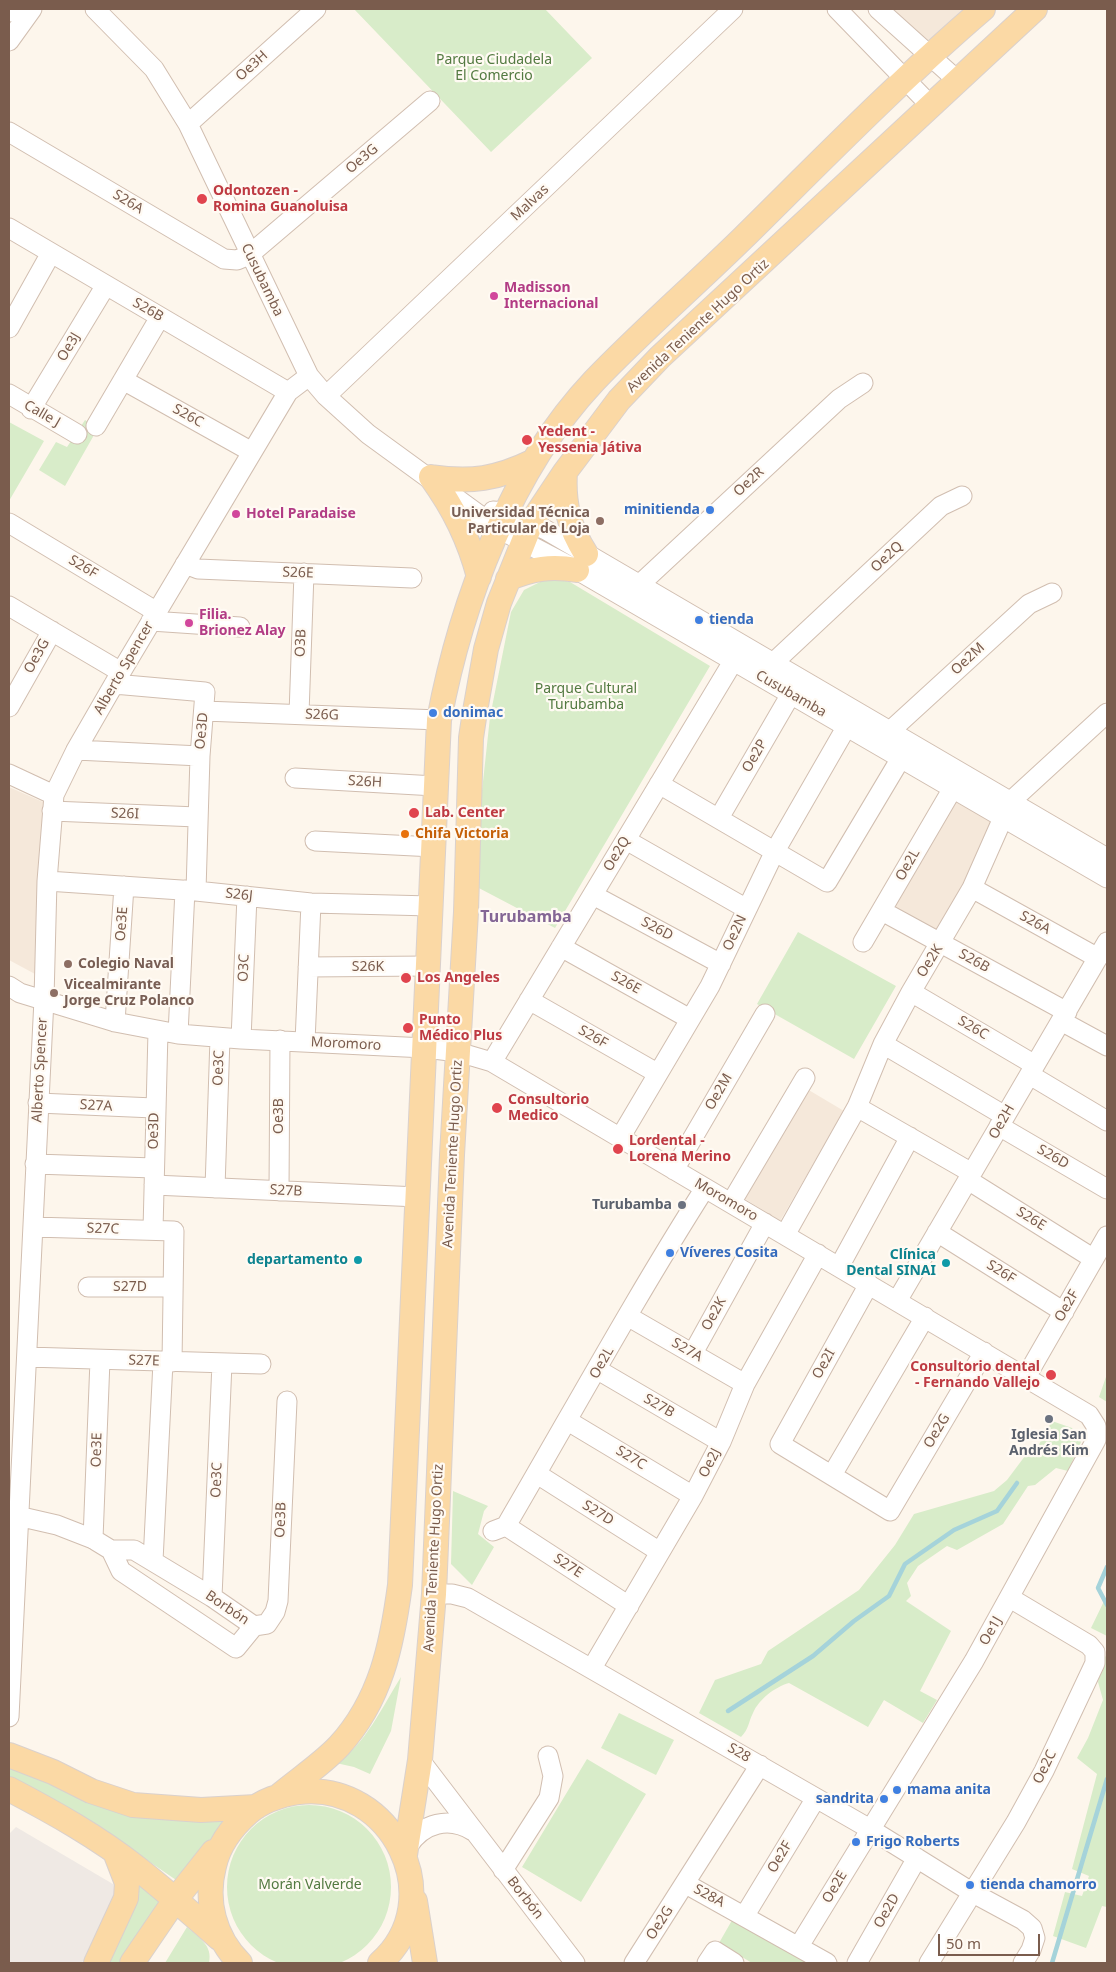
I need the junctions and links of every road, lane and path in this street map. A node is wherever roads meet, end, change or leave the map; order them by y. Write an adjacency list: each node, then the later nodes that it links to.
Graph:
1 (11, 9): 10 (street)
2 (32, 9): 11 (street)
3 (95, 9): 17 (street, Cusubamba)
4 (316, 9): 17 (street, Oe3H)
5 (733, 9): 30 (street, Malvas)
6 (837, 9): 13 (street)
7 (878, 9): 12 (street)
8 (983, 9): 12 (main road)
9 (1036, 9): 14 (main road, Avenida Teniente Hugo Ortiz)
10 (9, 12)
11 (9, 42)
12 (930, 55): 13 (main road); 14 (street)
13 (905, 78): 16 (street); 35 (main road)
14 (958, 81): 16 (main road, Avenida Teniente Hugo Ortiz)
15 (430, 101): 21 (street, Oe3G)
16 (931, 106): 36 (main road, Avenida Teniente Hugo Ortiz)
17 (188, 124): 21 (street, Cusubamba)
18 (9, 132): 21 (street, S26A)
19 (9, 228): 20 (street, S26B)
20 (51, 253): 22 (street, S26B); 24 (street)
21 (249, 255): 25 (street, Cusubamba)
22 (106, 285): 23 (street, S26B); 31 (street, Oe3J)
23 (160, 317): 26 (street); 28 (street, S26B)
24 (9, 328)
25 (309, 376): 28 (street, Alberto Spencer); 30 (street, Cusubamba)
26 (123, 380): 32 (street); 34 (street, S26C)
27 (863, 382): 48 (street, Oe2R)
28 (288, 392): 34 (street, Alberto Spencer)
29 (9, 394): 31 (street, Calle J)
30 (326, 396): 37 (street, Cusubamba)
31 (31, 408): 33 (street, Calle J)
32 (96, 426)
33 (76, 434)
34 (252, 452): 43 (street, Alberto Spencer)
35 (534, 462): 37 (main road); 39 (main road)
36 (565, 472): 41 (main road, Avenida Teniente Hugo Ortiz); 42 (main road)
37 (431, 477): 39 (street, Cusubamba); 45 (main road)
38 (962, 496): 55 (street, Oe2Q)
39 (501, 520): 41 (street, Cusubamba); 45 (main road)
40 (9, 523): 51 (street, S26F)
41 (526, 532): 42 (street, Cusubamba); 47 (main road, Avenida Teniente Hugo Ortiz)
42 (582, 562): 47 (main road); 48 (street, Cusubamba); 54 (street, Cusubamba)
43 (185, 564): 44 (street, S26E); 51 (street, Alberto Spencer)
44 (304, 573): 46 (street, S26E); 61 (street, O3B)
45 (479, 577): 62 (main road)
46 (412, 578)
47 (508, 579): 118 (main road, Avenida Teniente Hugo Ortiz)
48 (638, 586): 54 (street, Cusubamba)
49 (1052, 594): 64 (street, Oe2M)
50 (9, 606): 53 (street)
51 (154, 616): 52 (street); 56 (street, Alberto Spencer)
52 (240, 627)
53 (52, 631): 56 (street); 58 (street, Oe3G)
54 (738, 654): 55 (street, Cusubamba); 57 (street, Cusubamba); 70 (street, Oe2Q)
55 (772, 664): 64 (street, Cusubamba)
56 (117, 678): 59 (street, Oe3D); 65 (street, Alberto Spencer)
57 (791, 694): 63 (street, Cusubamba); 76 (street, Oe2P)
58 (9, 707)
59 (204, 710): 61 (street, S26G); 66 (street, Oe3D)
60 (1107, 713): 74 (street, Oe2K)
61 (299, 714): 62 (street, S26G)
62 (439, 720): 71 (main road)
63 (847, 726): 67 (street, Cusubamba); 80 (street, Oe2N)
64 (889, 732): 74 (street, Cusubamba)
65 (76, 750): 66 (street); 73 (street, Alberto Spencer)
66 (200, 756): 75 (street, Oe3D)
67 (901, 758): 72 (street, Cusubamba); 80 (street)
68 (9, 774): 73 (street, S26I)
69 (295, 778): 71 (street, S26H)
70 (660, 784): 76 (street); 77 (street, Oe2Q)
71 (435, 786): 79 (main road)
72 (953, 788): 74 (street, Cusubamba); 92 (street, Oe2L)
73 (53, 803): 75 (street, S26I); 83 (street, Alberto Spencer)
74 (1008, 810): 81 (street, Cusubamba); 82 (street, Cusubamba); 85 (street, Oe2K)
75 (197, 816): 86 (street, Oe3D)
76 (719, 818): 80 (street)
77 (626, 840): 87 (street, Oe2Q); 91 (street)
78 (315, 841): 79 (street)
79 (434, 847): 90 (main road)
80 (775, 851): 91 (street, Oe2N)
81 (1107, 858)
82 (1107, 878)
83 (47, 881): 84 (street, S26J); 103 (street, Alberto Spencer)
84 (124, 886): 86 (street, S26J); 108 (street, Oe3E)
85 (972, 888): 95 (street, Oe2K); 97 (street, S26A)
86 (190, 890): 88 (street, S26J); 110 (street, Oe3D)
87 (593, 895): 96 (street, Oe2Q); 98 (street, S26D)
88 (247, 896): 89 (street, S26J); 112 (street, O3C)
89 (311, 903): 90 (street, S26J); 100 (street)
90 (431, 906): 99 (main road)
91 (747, 908): 98 (street, Oe2N)
92 (882, 911): 93 (street, Oe2L); 95 (street, S26B)
93 (863, 942)
94 (1107, 942): 97 (street, Oe2H)
95 (941, 943): 102 (street, Oe2K); 106 (street, S26B)
96 (562, 947): 104 (street, Oe2Q); 107 (street, S26E)
97 (1098, 958): 106 (street, Oe2H)
98 (721, 964): 107 (street, Oe2N)
99 (428, 966): 100 (street, S26K); 117 (main road)
100 (308, 967): 114 (street)
101 (9, 986): 103 (street, Moromoro)
102 (911, 992): 115 (street, Oe2K); 120 (street, S26C)
103 (44, 999): 108 (street, Moromoro); 123 (street, Alberto Spencer)
104 (529, 1000): 119 (street, Oe2Q); 121 (street, S26F)
105 (765, 1014): 131 (street, Oe2M)
106 (1064, 1016): 116 (street, S26B); 120 (street, Oe2H)
107 (690, 1019): 121 (street, Oe2N)
108 (115, 1022): 109 (street, Moromoro)
109 (158, 1031): 110 (street, Moromoro); 125 (street, Oe3D)
110 (178, 1034): 111 (street, Moromoro)
111 (220, 1038): 112 (street, Moromoro); 134 (street, Oe3C)
112 (241, 1040): 113 (street, Moromoro)
113 (280, 1040): 114 (street, Moromoro); 137 (street, Oe3B)
114 (305, 1042): 117 (street, Moromoro)
115 (883, 1044): 124 (street, Oe2K); 126 (street, S26D)
116 (1107, 1046)
117 (425, 1048): 118 (street, Moromoro); 138 (main road)
118 (458, 1052): 119 (street, Moromoro); 179 (main road, Avenida Teniente Hugo Ortiz)
119 (492, 1062): 129 (street, Moromoro)
120 (1032, 1070): 126 (street, Oe2H); 127 (street, S26C)
121 (657, 1073): 129 (street, Oe2N)
122 (805, 1078): 139 (street)
123 (38, 1103): 125 (street, S27A); 130 (street, Alberto Spencer)
124 (857, 1107): 128 (street, S26E); 144 (street, Oe2K)
125 (154, 1108): 132 (street, Oe3D)
126 (1002, 1121): 133 (street, Oe2H); 136 (street, S26D)
127 (1107, 1121)
128 (910, 1137): 133 (street, S26E); 148 (street)
129 (620, 1138): 131 (street, Moromoro)
130 (35, 1164): 132 (street, S27B); 141 (street, Alberto Spencer)
131 (674, 1170): 135 (street, Moromoro)
132 (154, 1176): 134 (street, S27B); 142 (street, Oe3D)
133 (970, 1177): 143 (street, Oe2H); 147 (street, S26E)
134 (215, 1188): 137 (street, S27B)
135 (705, 1188): 139 (street, Moromoro); 154 (street, Oe2L)
136 (1107, 1189)
137 (279, 1191): 138 (street, S27B)
138 (418, 1197): 191 (main road)
139 (730, 1203): 140 (street, Moromoro)
140 (765, 1223): 144 (street, Moromoro); 157 (street, Oe2K)
141 (33, 1227): 142 (street, S27C); 158 (street, Alberto Spencer)
142 (153, 1230): 151 (street, S27C)
143 (937, 1232): 152 (street, Oe2H); 153 (street, S26F)
144 (784, 1235): 146 (street, Moromoro)
145 (1107, 1236): 147 (street, Oe2F)
146 (818, 1254): 148 (street, Moromoro); 165 (street, Oe2J)
147 (1094, 1259): 153 (street, Oe2F)
148 (839, 1267): 149 (street, Moromoro)
149 (869, 1284): 152 (street, Moromoro); 171 (street, Oe2I)
150 (88, 1287): 151 (street, S27D)
151 (172, 1288): 160 (street)
152 (897, 1301): 155 (street, Moromoro)
153 (1064, 1312): 164 (street, Oe2F)
154 (629, 1317): 157 (street, S27A); 163 (street, Oe2L)
155 (925, 1317): 156 (street, Moromoro); 171 (street)
156 (984, 1352): 164 (street, Moromoro); 171 (street, Oe2G)
157 (693, 1353): 165 (street, S27A)
158 (27, 1357): 159 (street, S27E); 173 (street, Alberto Spencer)
159 (100, 1360): 160 (street, S27E); 175 (street, Oe3E)
160 (168, 1362): 161 (street, S27E); 178 (street)
161 (222, 1363): 162 (street, S27E); 180 (street, Oe3C)
162 (261, 1364)
163 (598, 1370): 167 (street, Oe2L); 169 (street, S27B)
164 (1026, 1377): 168 (street, Moromoro)
165 (745, 1384): 169 (street, Oe2J)
166 (287, 1401): 183 (street, Oe3B)
167 (568, 1421): 170 (street, Oe2L); 172 (street, S27C)
168 (1096, 1426): 181 (street, Oe1J)
169 (720, 1442): 172 (street, Oe2J)
170 (537, 1474): 174 (street, Oe2L); 177 (street, S27D)
171 (832, 1476)
172 (693, 1496): 177 (street, Oe2J)
173 (14, 1515): 175 (street, Borbón); 185 (street, Alberto Spencer)
174 (499, 1529): 182 (street, S27E)
175 (93, 1539): 176 (street, Borbón)
176 (111, 1550): 178 (street, Borbón); 183 (street, Borbón)
177 (660, 1552): 182 (street, Oe2J)
178 (153, 1561): 180 (street, Borbón)
179 (434, 1594): 184 (street, S28); 188 (main road, Avenida Teniente Hugo Ortiz)
180 (212, 1597): 183 (street, Borbón)
181 (1010, 1598): 195 (street, Oe1J); 202 (street, Oe2C)
182 (629, 1606): 184 (street, Oe2J)
183 (254, 1626)
184 (592, 1668): 189 (street, S28)
185 (9, 1717)
186 (9, 1755): 193 (main road)
187 (548, 1756): 200 (street)
188 (420, 1760): 196 (street, Borbón); 199 (main road, Avenida Teniente Hugo Ortiz)
189 (760, 1765): 192 (street, S28); 201 (street, S28A)
190 (9, 1789): 197 (main road)
191 (280, 1795): 193 (main road); 199 (main road)
192 (816, 1798): 195 (street, S28); 204 (street, Oe2F)
193 (256, 1807): 194 (main road)
194 (232, 1827): 203 (main road); 205 (main road)
195 (870, 1829): 198 (street, S28); 206 (street, Oe2E)
196 (474, 1832): 199 (street); 200 (street, Borbón)
197 (115, 1852): 203 (main road); 208 (main road)
198 (918, 1858): 202 (street, S28); 217 (street, Oe2D)
199 (408, 1859): 211 (main road); 212 (main road)
200 (503, 1870): 213 (street, Borbón)
201 (686, 1884): 204 (street, S28A); 214 (street, Oe2G)
202 (973, 1893): 218 (street, Oe2C); 219 (street, S28)
203 (175, 1900): 205 (main road); 209 (main road)
204 (745, 1916): 206 (street, S28A)
205 (222, 1940): 210 (main road)
206 (799, 1946): 216 (street, S28A)
207 (711, 1957): 215 (street)
208 (96, 1963)
209 (132, 1963)
210 (240, 1963)
211 (380, 1963)
212 (425, 1963)
213 (575, 1963)
214 (634, 1963)
215 (734, 1963)
216 (827, 1963)
217 (857, 1963)
218 (930, 1963)
219 (1023, 1963)

